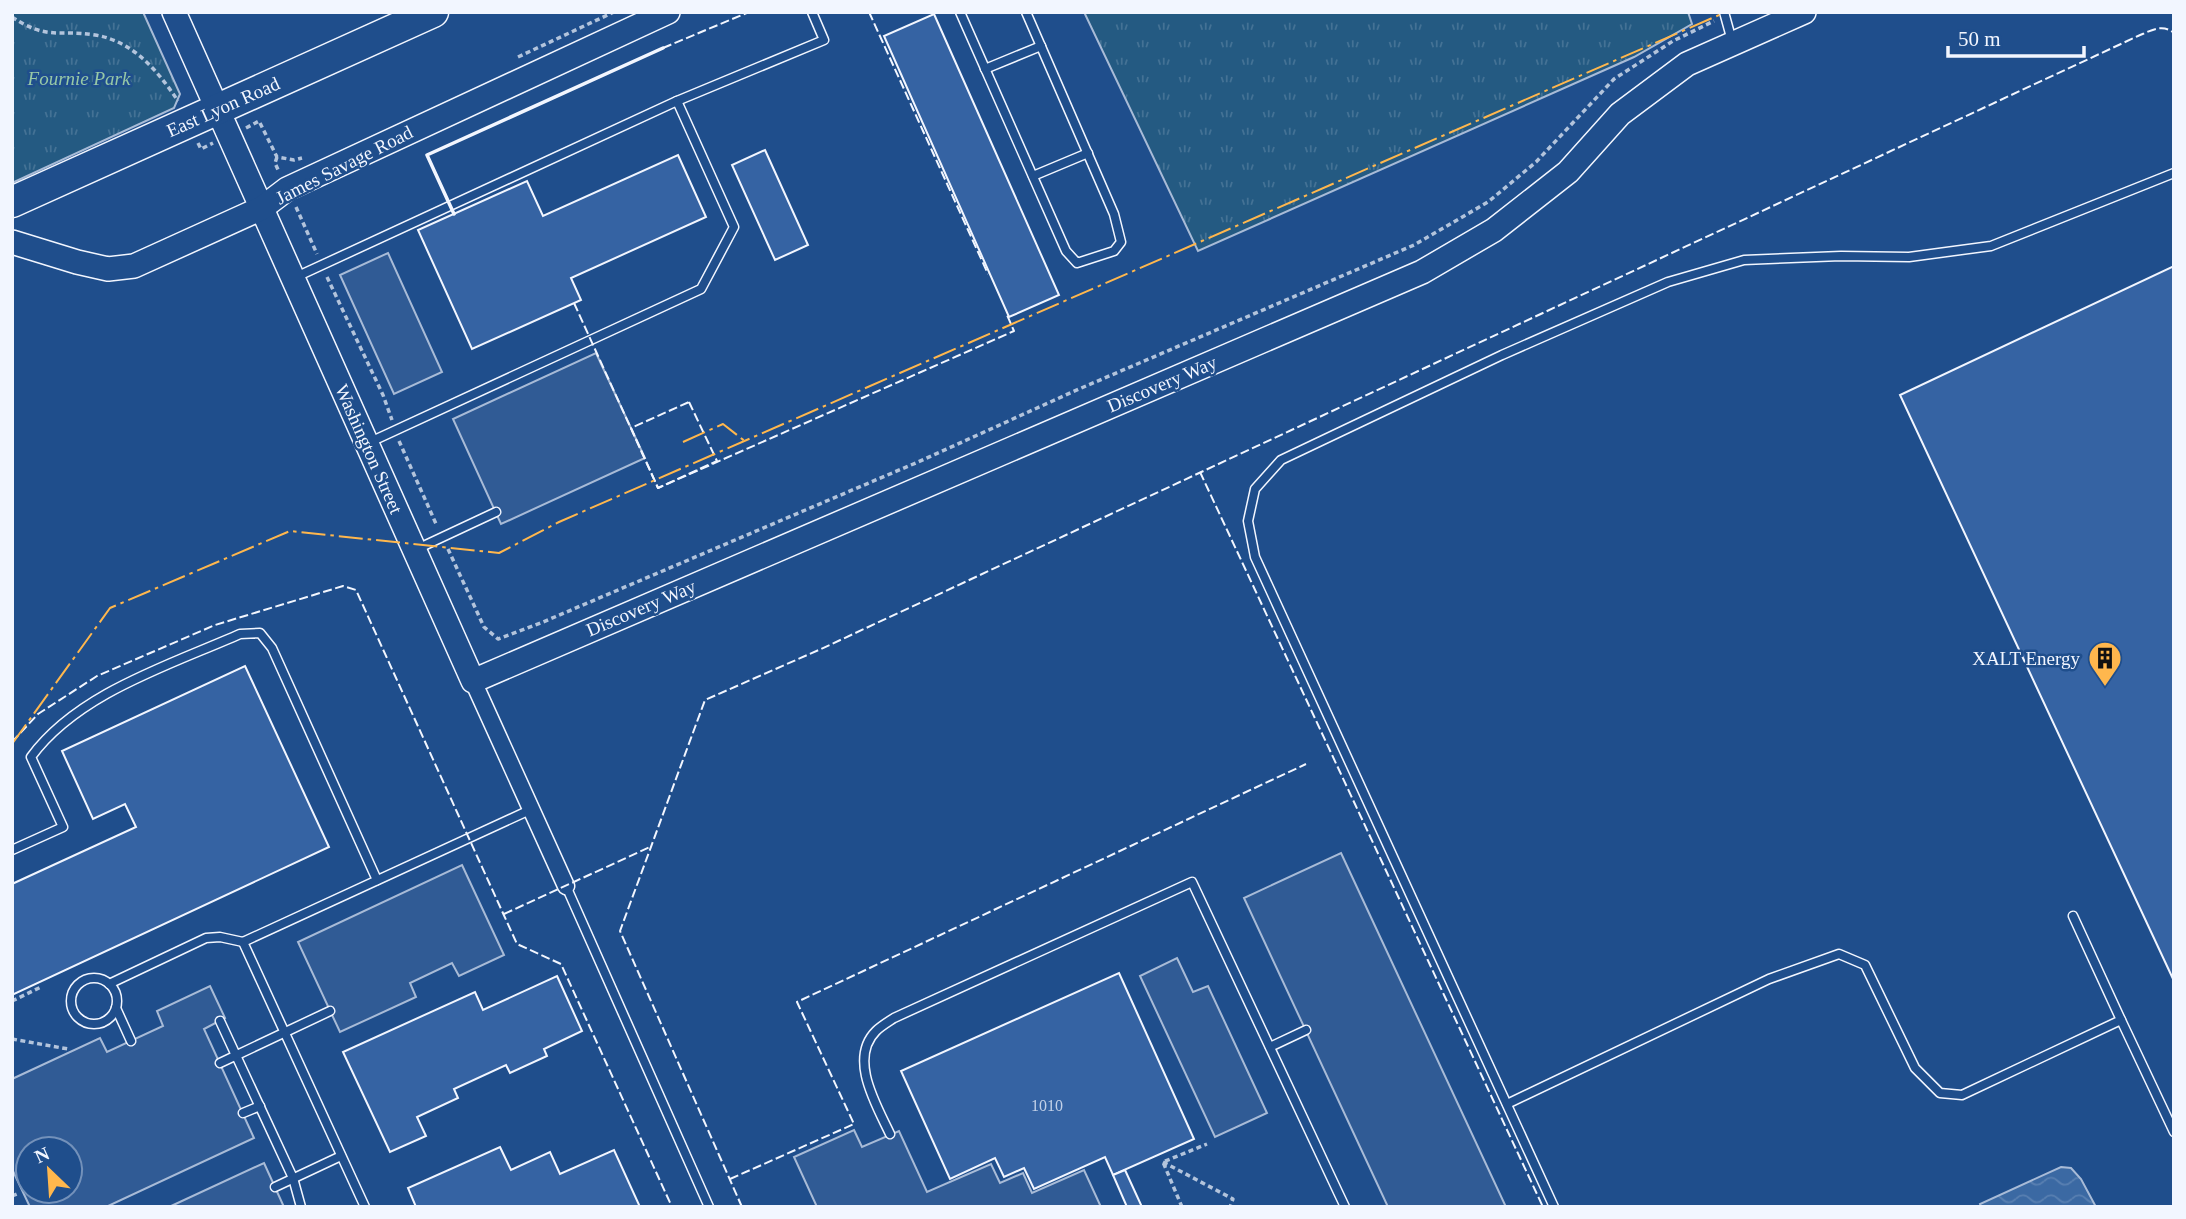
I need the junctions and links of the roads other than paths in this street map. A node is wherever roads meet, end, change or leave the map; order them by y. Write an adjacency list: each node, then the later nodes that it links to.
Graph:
1 (174, 12): 14 (street, Washington Street)
2 (433, 12): 9 (highway, East Lyon Road)
3 (668, 12): 19 (street, James Savage Road)
4 (812, 12): 13 (lane)
5 (960, 12): 12 (lane)
6 (1026, 12): 11 (lane)
7 (1804, 12): 10 (street, Discovery Way)
8 (1724, 14): 10 (lane)
9 (412, 19): 14 (highway, East Lyon Road)
10 (1733, 44): 25 (street, Discovery Way)
11 (1041, 46): 12 (lane); 15 (lane)
12 (985, 69): 17 (lane)
13 (677, 101): 21 (lane); 22 (lane)
14 (218, 110): 18 (highway, East Lyon Road); 19 (street, Washington Street)
15 (1088, 152): 17 (lane); 17 (lane)
16 (2174, 173): 43 (lane)
17 (1033, 176)
18 (12, 202)
19 (262, 208): 20 (street, James Savage Road); 21 (street, Washington Street)
20 (12, 242)
21 (293, 278): 22 (street, Washington Street)
22 (367, 444): 24 (street, Washington Street)
23 (496, 512): 24 (lane)
24 (414, 550): 25 (street, Washington Street)
25 (473, 681): 26 (street, Washington Street)
26 (532, 809): 28 (lane); 29 (street, Washington Street)
27 (12, 850): 28 (lane)
28 (377, 880): 31 (lane)
29 (566, 886): 53 (lane)
30 (2073, 916): 36 (lane)
31 (243, 942): 32 (lane); 38 (lane)
32 (109, 984): 33 (lane); 33 (lane)
33 (116, 1008): 39 (lane)
34 (330, 1011): 38 (lane)
35 (220, 1020): 41 (lane)
36 (2121, 1020): 43 (lane); 46 (lane)
37 (1306, 1030): 40 (lane)
38 (285, 1032): 41 (lane); 48 (lane)
39 (131, 1041)
40 (1270, 1047): 47 (lane); 54 (lane)
41 (236, 1056): 42 (lane); 44 (lane)
42 (220, 1063)
43 (1507, 1104): 55 (lane)
44 (260, 1106): 45 (lane); 49 (lane)
45 (243, 1113)
46 (2174, 1132)
47 (890, 1135)
48 (341, 1156): 49 (lane); 52 (lane)
49 (293, 1178): 50 (lane); 51 (lane)
50 (275, 1187)
51 (302, 1207)
52 (365, 1207)
53 (709, 1207)
54 (1345, 1207)
55 (1555, 1207)

